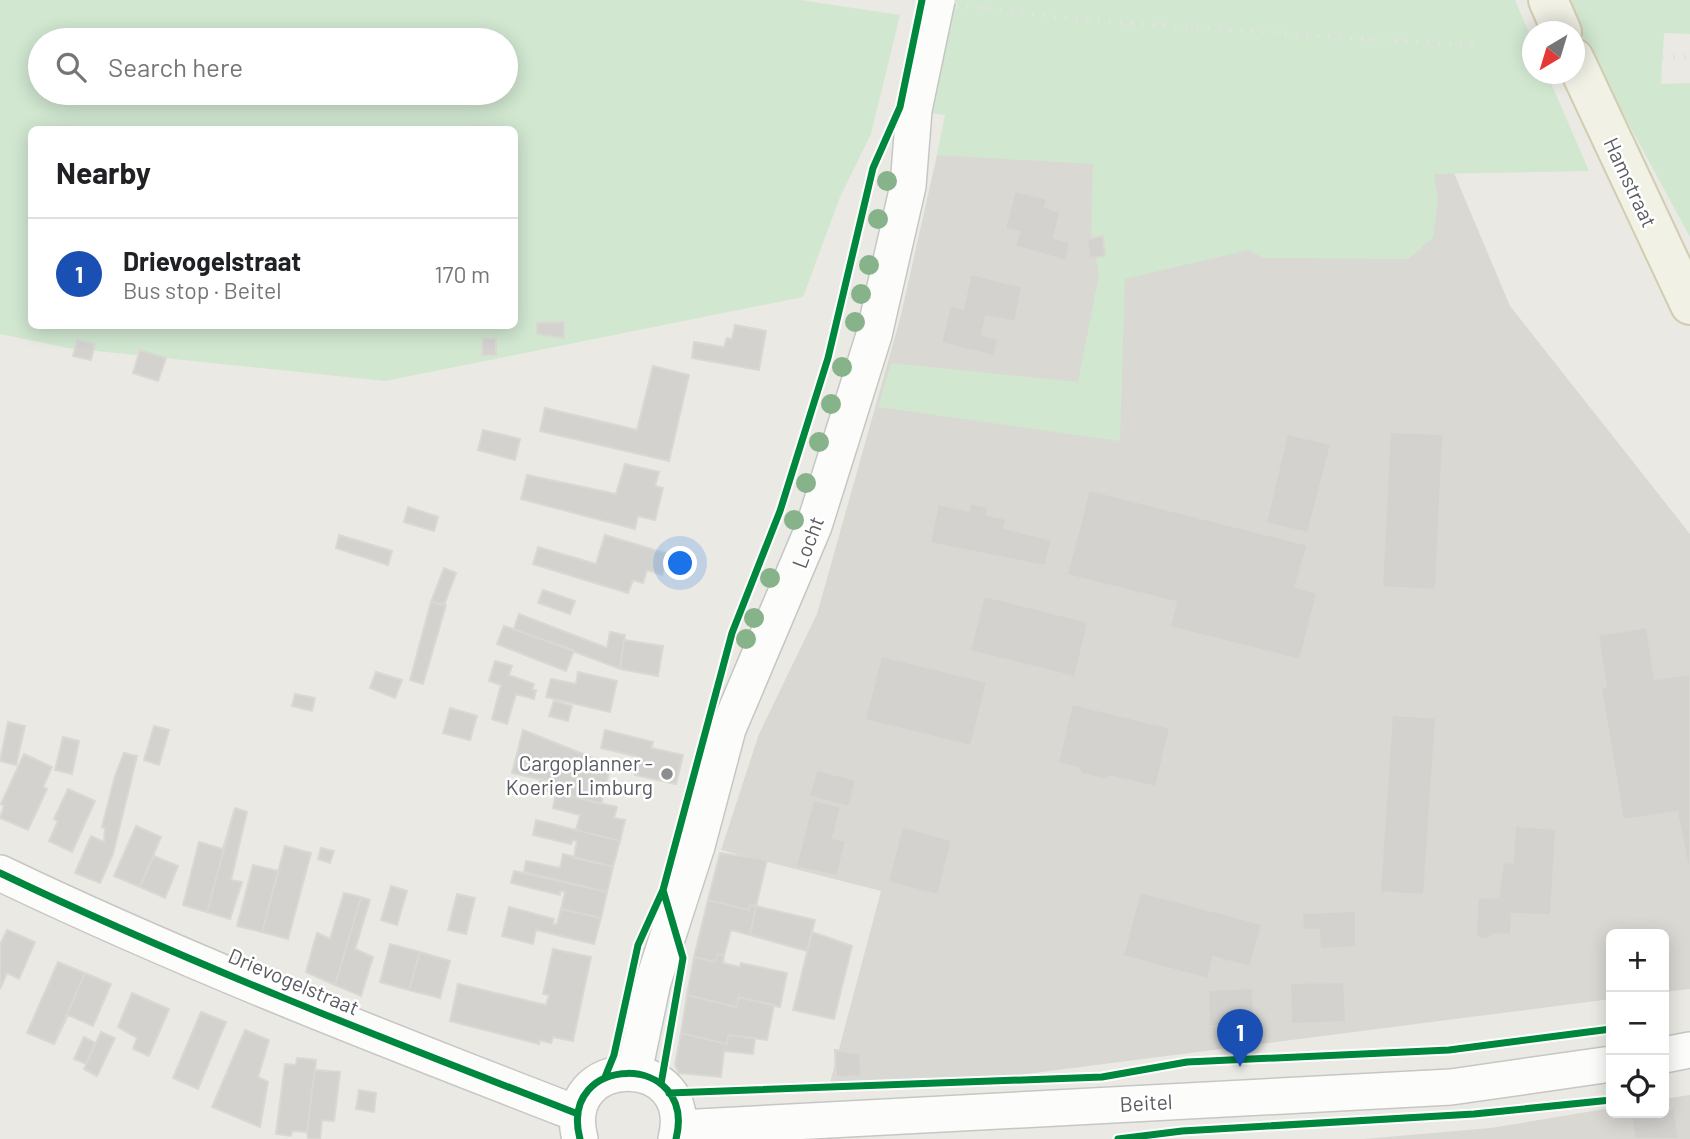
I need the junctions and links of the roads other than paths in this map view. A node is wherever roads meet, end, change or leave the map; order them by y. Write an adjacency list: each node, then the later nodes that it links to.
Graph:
1 (937, 0): 10 (street, Locht, bridge)
2 (1548, 0): 3 (main road)
3 (1557, 21)
4 (1585, 81): 5 (main road, Hamstraat)
5 (1690, 305)
6 (0, 873): 11 (street, Drievogelstraat)
7 (1690, 1051): 8 (street)
8 (1669, 1054)
9 (1606, 1065): 12 (street, Beitel)
10 (634, 1072): 11 (street); 12 (street)
11 (579, 1127)
12 (678, 1133)

